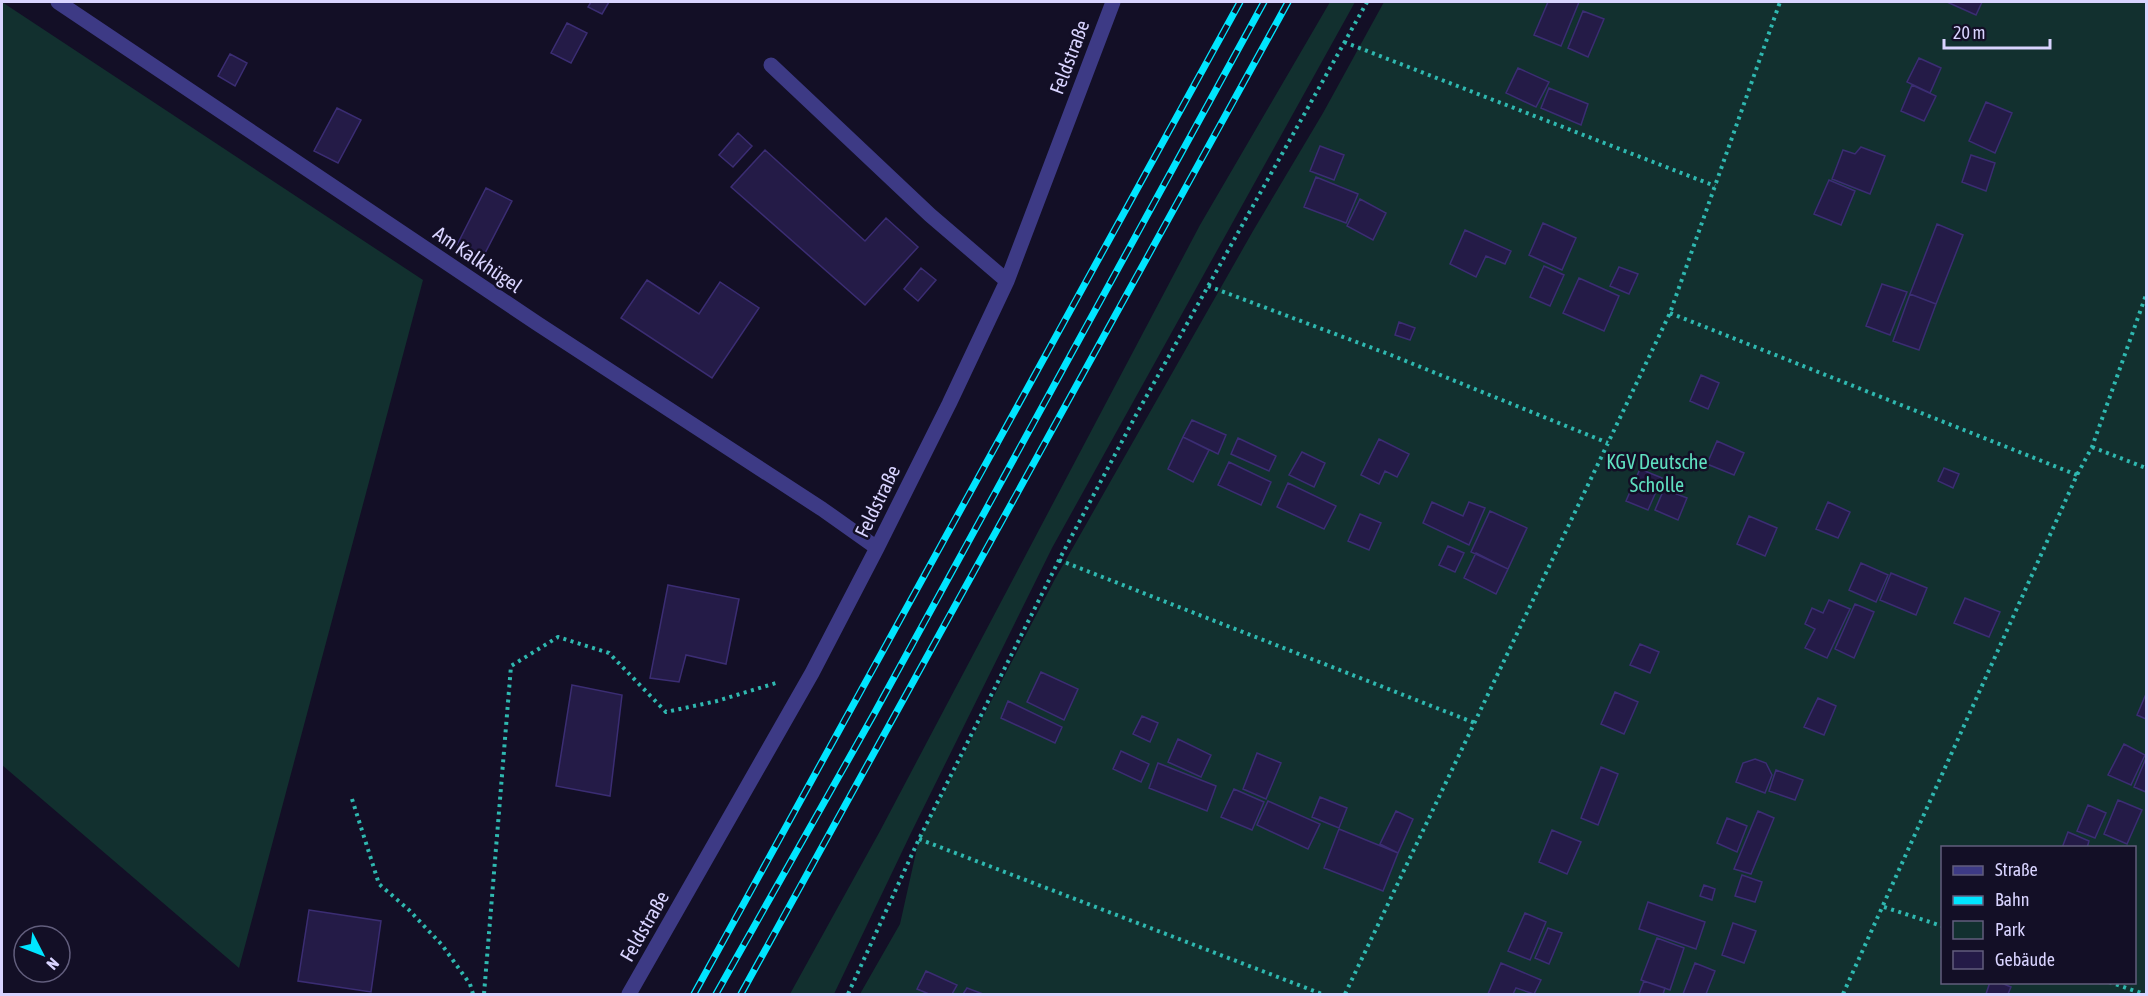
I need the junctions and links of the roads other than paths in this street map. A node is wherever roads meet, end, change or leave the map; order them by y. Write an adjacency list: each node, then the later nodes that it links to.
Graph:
1 (58, 2): 5 (street, Am Kalkhügel)
2 (1113, 2): 4 (street, Feldstraße)
3 (771, 65): 4 (street)
4 (1007, 281): 5 (street, Feldstraße)
5 (877, 548): 6 (street, Feldstraße)
6 (629, 994)

